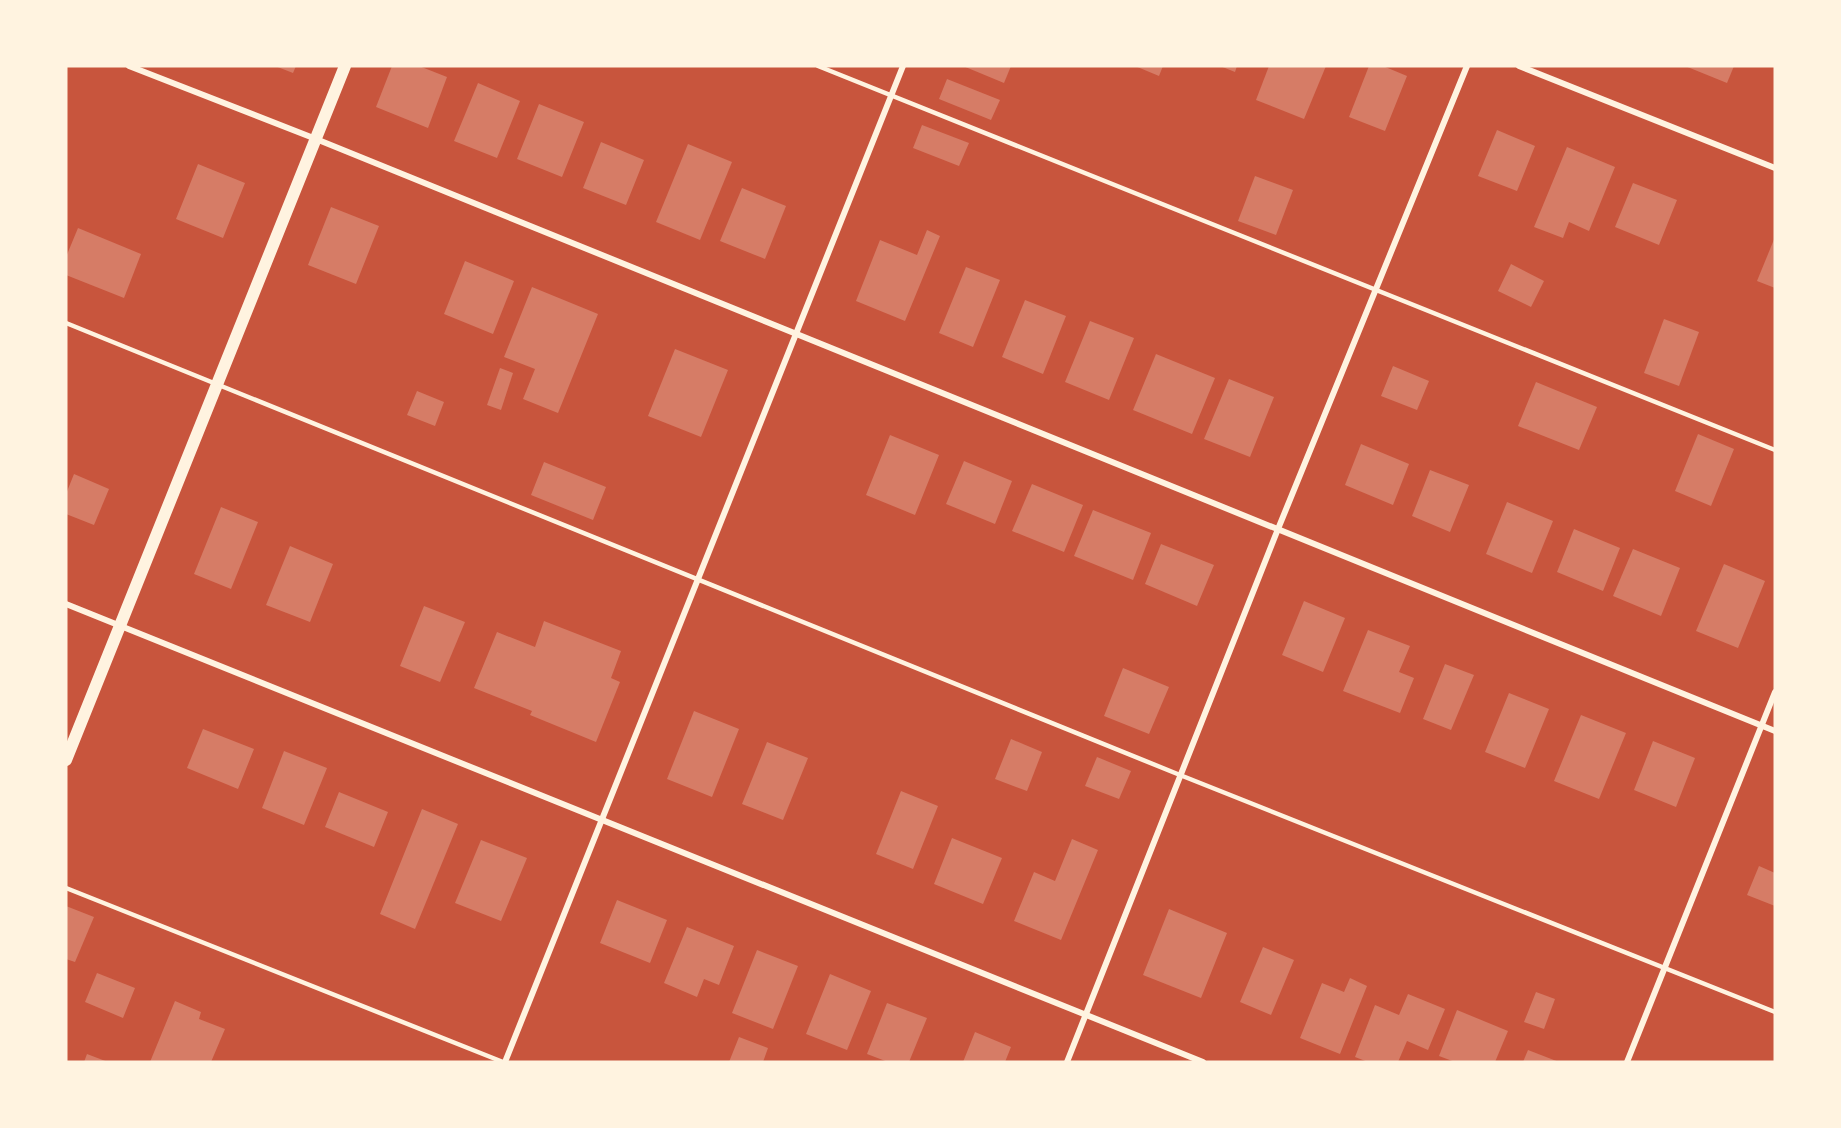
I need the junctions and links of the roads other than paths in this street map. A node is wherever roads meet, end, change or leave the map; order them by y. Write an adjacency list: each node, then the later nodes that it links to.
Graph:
1 (129, 66): 8 (street)
2 (345, 66): 8 (main road)
3 (818, 66): 7 (lane)
4 (903, 66): 7 (street)
5 (1467, 66): 10 (street)
6 (1520, 66): 9 (street)
7 (891, 95): 10 (lane); 12 (street)
8 (316, 139): 12 (street); 13 (main road)
9 (1775, 168)
10 (1375, 291): 14 (lane); 15 (street)
11 (66, 323): 13 (lane)
12 (795, 334): 15 (street); 16 (street)
13 (216, 382): 16 (lane); 18 (main road)
14 (1775, 450)
15 (1278, 529): 20 (street); 23 (street)
16 (698, 581): 23 (lane); 24 (street)
17 (66, 604): 18 (street)
18 (120, 626): 22 (main road); 24 (street)
19 (1775, 692): 20 (street)
20 (1762, 725): 21 (street); 26 (street)
21 (1775, 731)
22 (66, 760)
23 (1180, 775): 26 (lane); 28 (street)
24 (603, 820): 28 (street); 29 (street)
25 (66, 888): 29 (lane)
26 (1665, 967): 27 (lane); 32 (street)
27 (1775, 1012)
28 (1086, 1015): 30 (street); 31 (street)
29 (504, 1062)
30 (1066, 1062)
31 (1203, 1062)
32 (1627, 1062)

